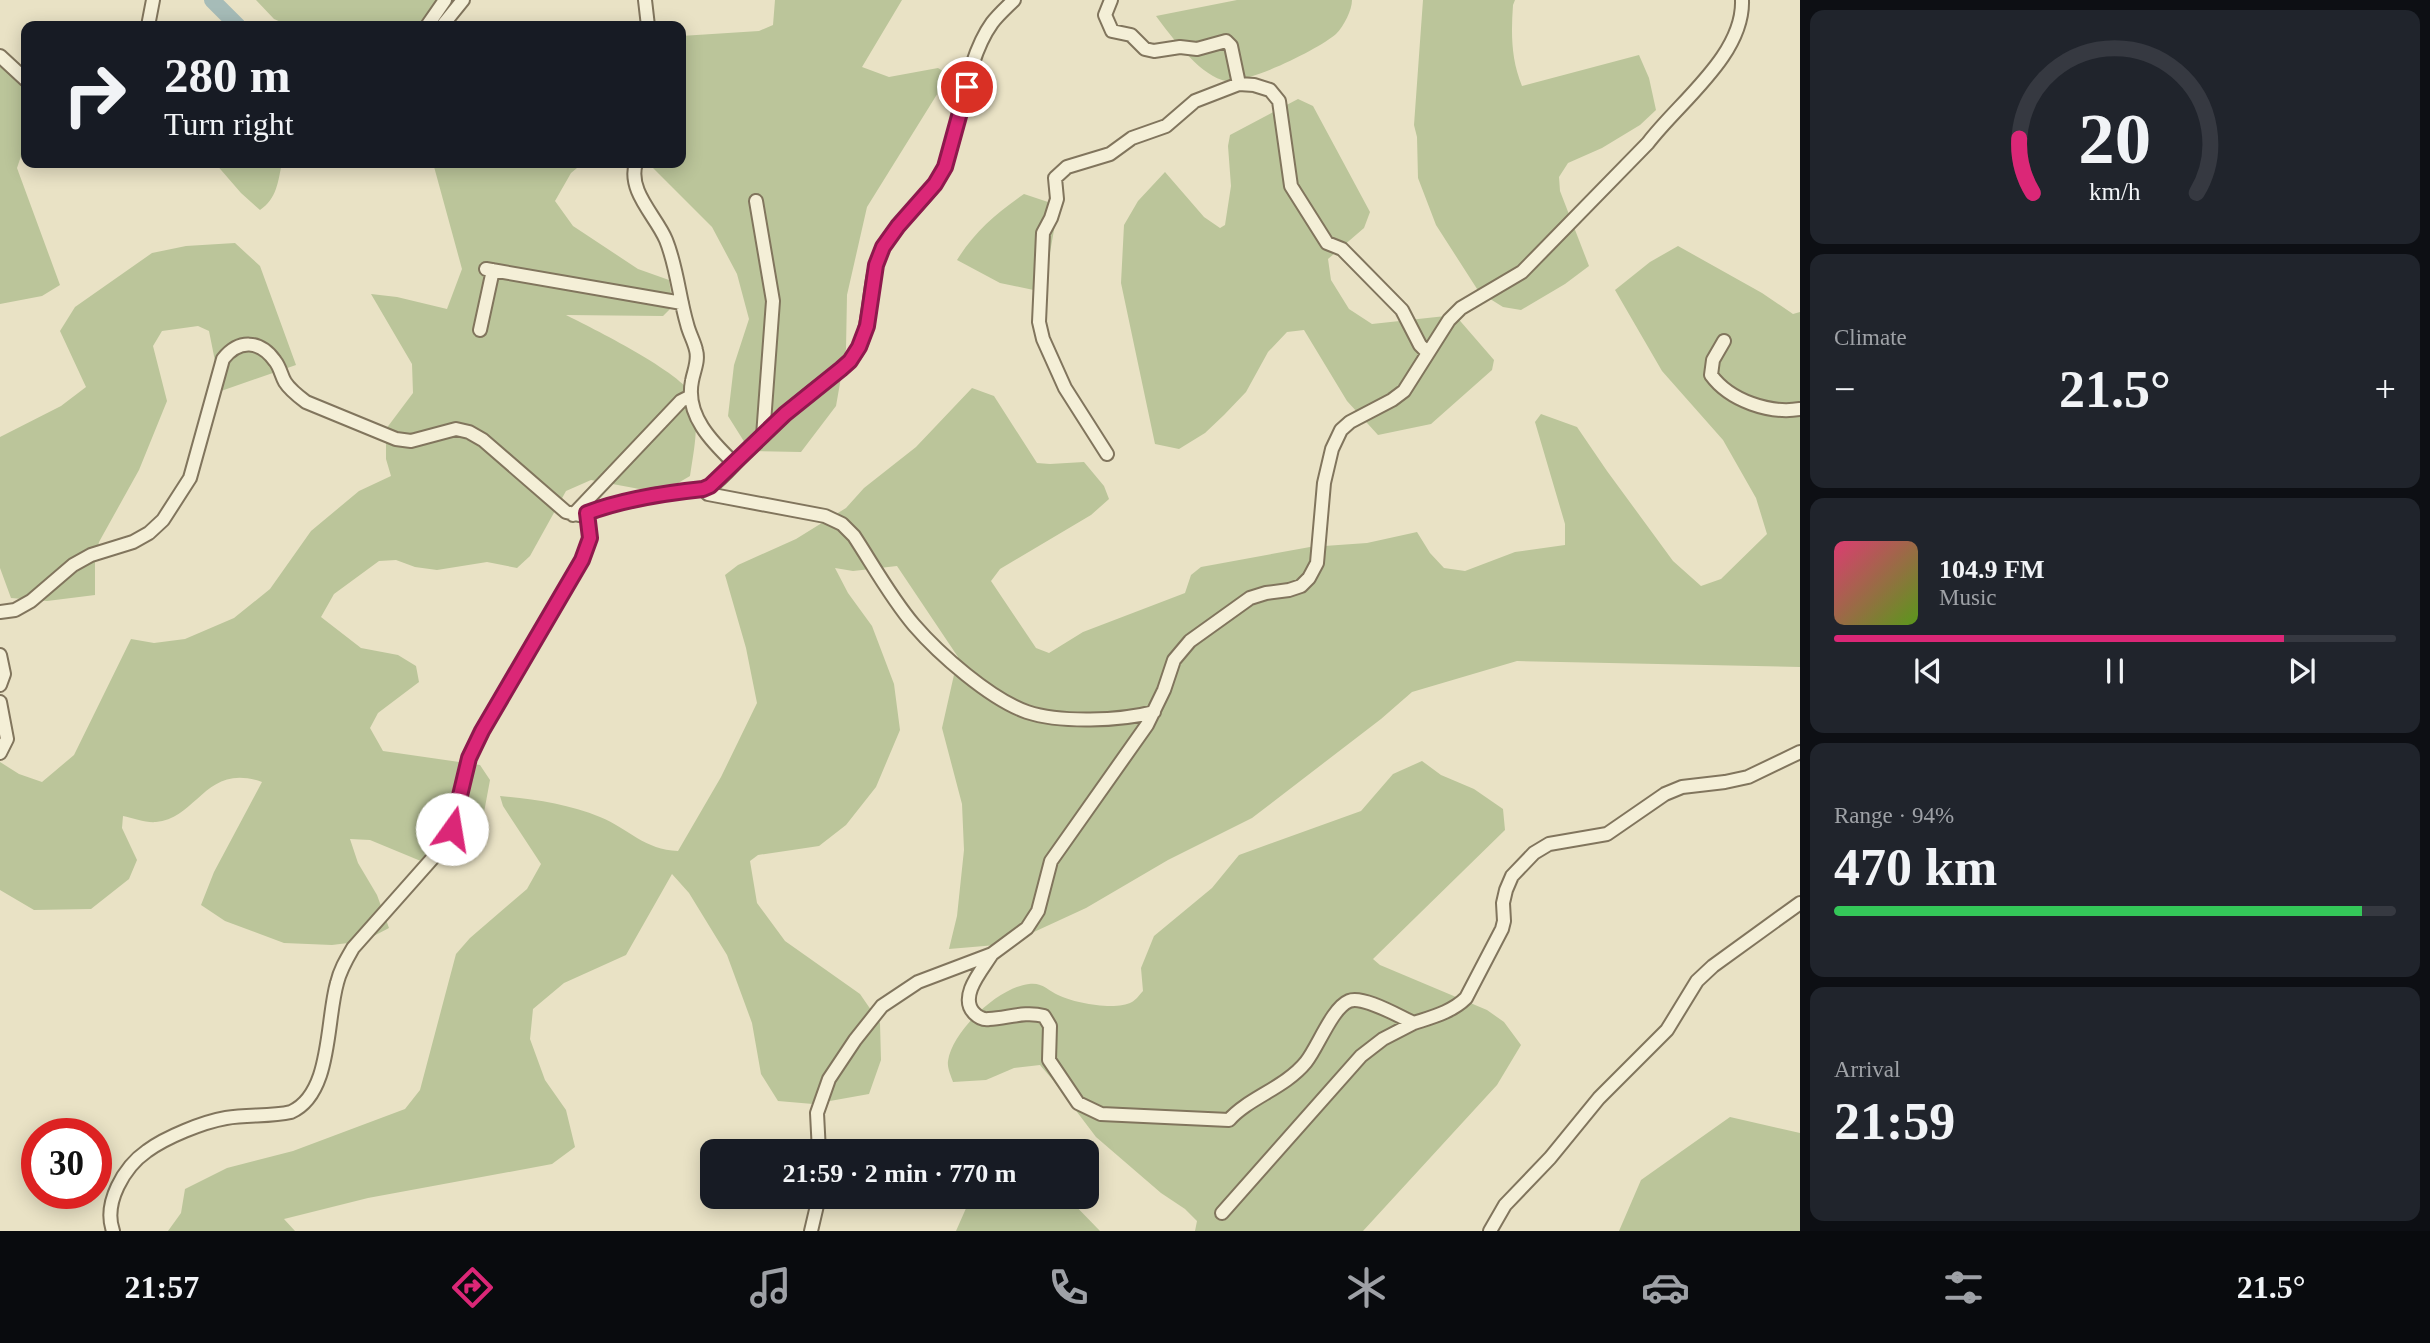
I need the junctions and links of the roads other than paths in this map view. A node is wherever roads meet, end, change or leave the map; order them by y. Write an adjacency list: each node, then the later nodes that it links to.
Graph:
1 (153, 0): 8 (street)
2 (445, 0): 9 (street)
3 (463, 0): 10 (street)
4 (645, 0): 11 (street)
5 (1014, 0): 23 (street)
6 (1111, 0): 14 (street)
7 (1742, 0): 20 (street)
8 (149, 21)
9 (430, 21)
10 (446, 21)
11 (647, 21)
12 (0, 56): 13 (street)
13 (21, 75)
14 (1239, 84): 20 (street); 24 (street)
15 (635, 168): 17 (street)
16 (757, 201): 23 (street)
17 (682, 303): 18 (street); 21 (street)
18 (480, 330)
19 (1724, 341): 22 (street)
20 (1427, 352): 33 (street)
21 (691, 396): 25 (street); 28 (street)
22 (1800, 409)
23 (763, 436): 25 (street)
24 (1107, 454)
25 (734, 463): 26 (street)
26 (703, 489): 27 (street); 33 (street)
27 (587, 513): 28 (street); 42 (street)
28 (573, 515): 29 (street)
29 (0, 612)
30 (0, 655): 31 (street)
31 (0, 685)
32 (0, 702): 35 (street)
33 (1154, 712): 37 (street)
34 (1800, 752): 38 (street)
35 (0, 753)
36 (1800, 903): 44 (street)
37 (992, 954): 38 (street); 39 (street)
38 (1414, 1023): 41 (street)
39 (818, 1139)
40 (816, 1209): 43 (street)
41 (1223, 1213)
42 (113, 1231)
43 (811, 1231)
44 (1490, 1231)

